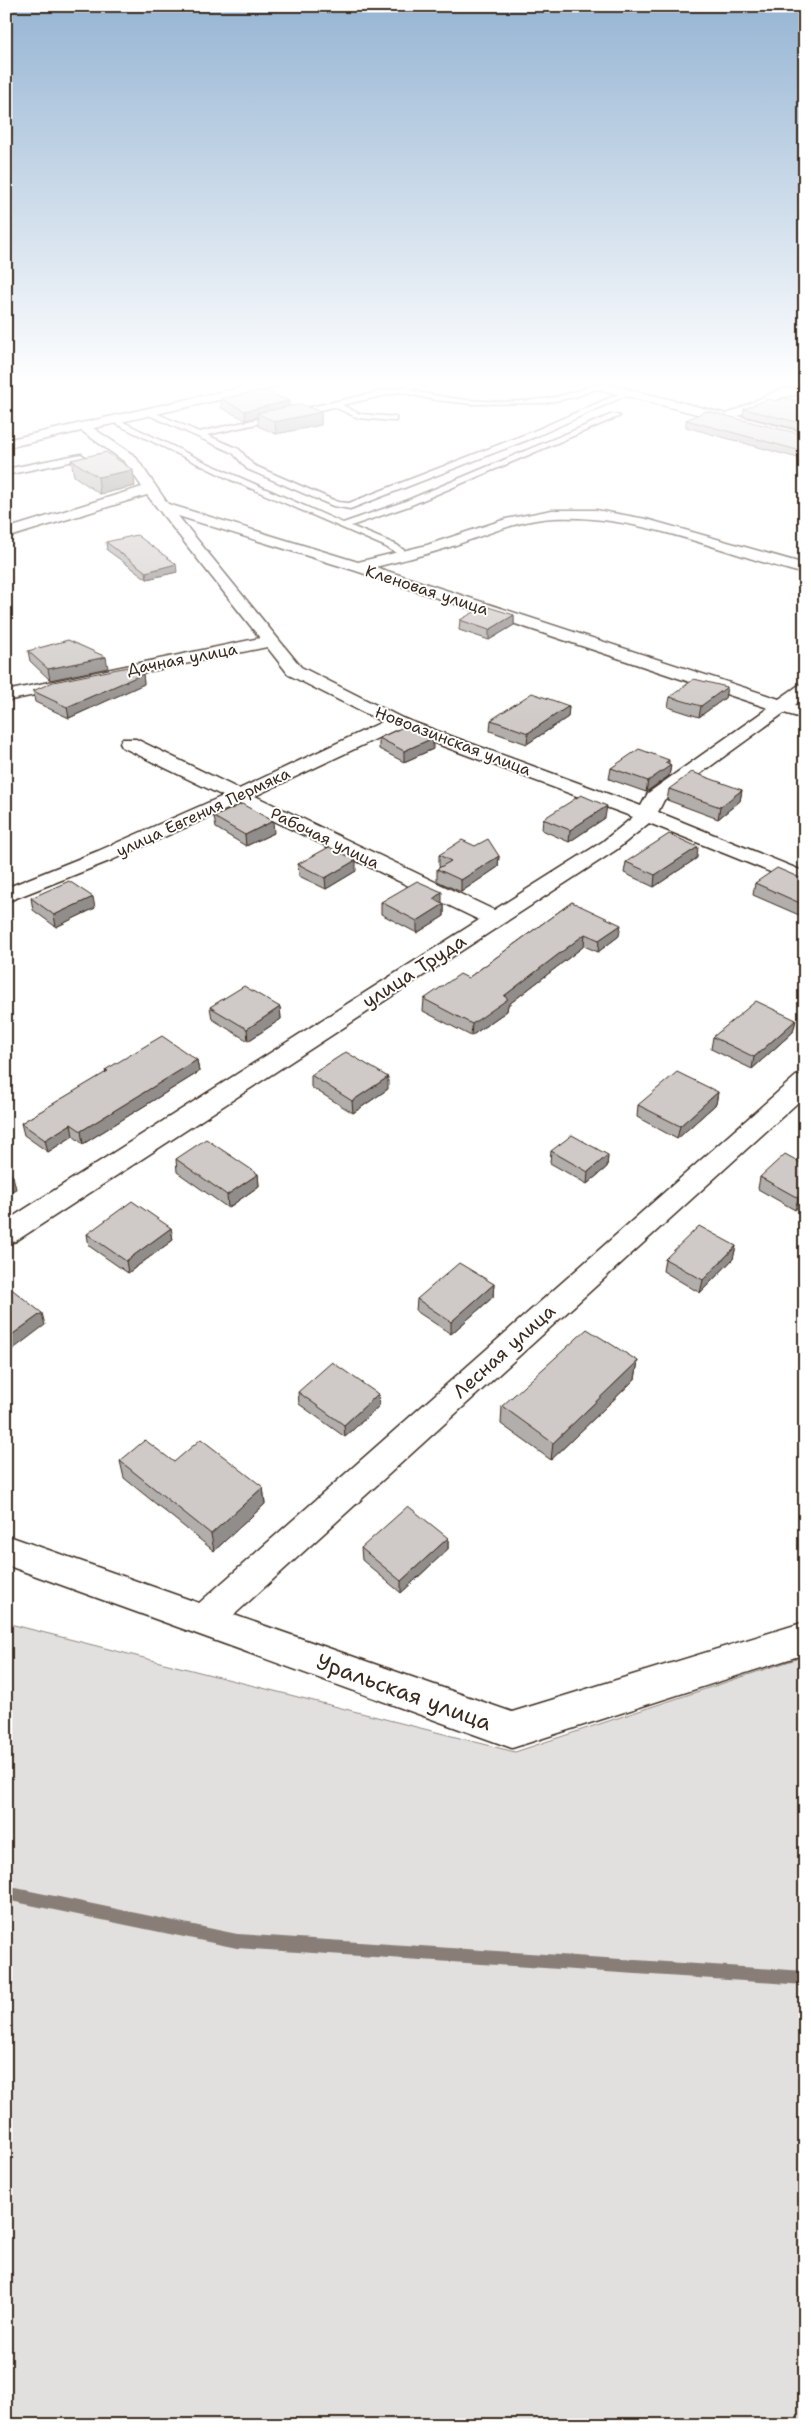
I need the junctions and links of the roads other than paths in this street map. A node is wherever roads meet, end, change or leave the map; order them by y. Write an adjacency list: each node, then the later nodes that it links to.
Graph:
1 (126, 497): 9 (street)
2 (156, 497): 7 (street, Новоазинская улица)
3 (277, 497): 8 (lane)
4 (321, 497): 5 (lane)
5 (372, 497)
6 (422, 497): 8 (lane)
7 (163, 507): 11 (street, Кленовая улица); 13 (street, Новоазинская улица)
8 (343, 526): 10 (lane)
9 (6, 534)
10 (405, 555): 11 (street); 12 (street)
11 (358, 567): 16 (street, Кленовая улица)
12 (805, 569)
13 (270, 641): 15 (street, Дачная улица); 18 (street, Новоазинская улица)
14 (805, 689): 16 (street, улица Труда)
15 (10, 691)
16 (781, 706): 17 (street, Кленовая улица); 21 (street, улица Труда)
17 (805, 714)
18 (396, 722): 20 (street, улица Евгения Пермяка); 21 (street, Новоазинская улица)
19 (129, 744): 20 (street, Рабочая улица)
20 (240, 797): 23 (street, улица Евгения Пермяка); 24 (street, Рабочая улица)
21 (648, 815): 22 (street, Новоазинская улица); 24 (street, улица Труда)
22 (805, 880)
23 (6, 896)
24 (494, 919): 26 (street, улица Труда)
25 (805, 1082): 28 (street, Лесная улица)
26 (6, 1234)
27 (6, 1550): 28 (street, Уральская улица)
28 (204, 1620): 29 (street, Уральская улица)
29 (805, 1638)

